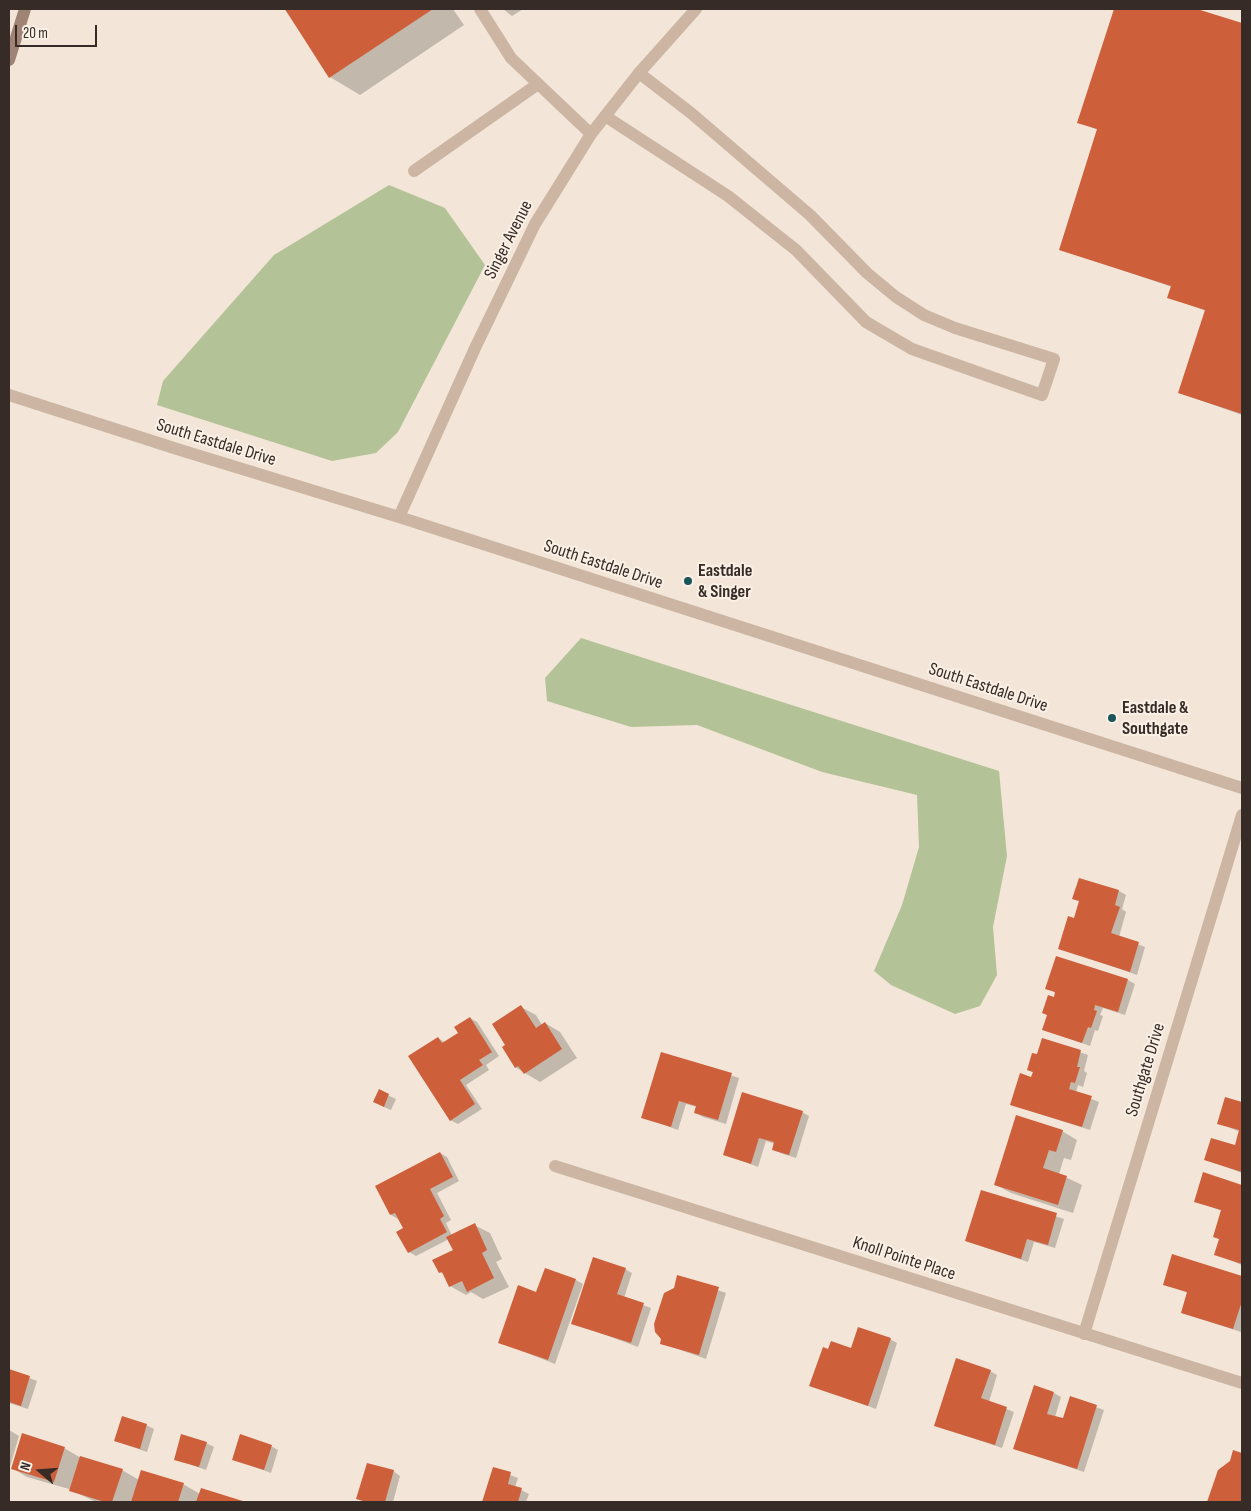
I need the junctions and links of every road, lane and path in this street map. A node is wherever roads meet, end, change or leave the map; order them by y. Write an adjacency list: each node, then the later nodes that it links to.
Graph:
1 (25, 9): 4 (street)
2 (480, 9): 6 (street)
3 (696, 9): 5 (street, Singer Avenue)
4 (9, 60)
5 (639, 72): 7 (street, Singer Avenue); 7 (street)
6 (538, 84): 8 (street); 9 (street)
7 (605, 116): 8 (street, Singer Avenue)
8 (590, 134): 11 (street, Singer Avenue)
9 (414, 172)
10 (9, 395): 11 (street, South Eastdale Drive)
11 (399, 517): 12 (street, South Eastdale Drive)
12 (1242, 788)
13 (1242, 815): 15 (street, Southgate Drive)
14 (555, 1166): 15 (street, Knoll Pointe Place)
15 (1084, 1334): 16 (street, Knoll Pointe Place)
16 (1242, 1383)

